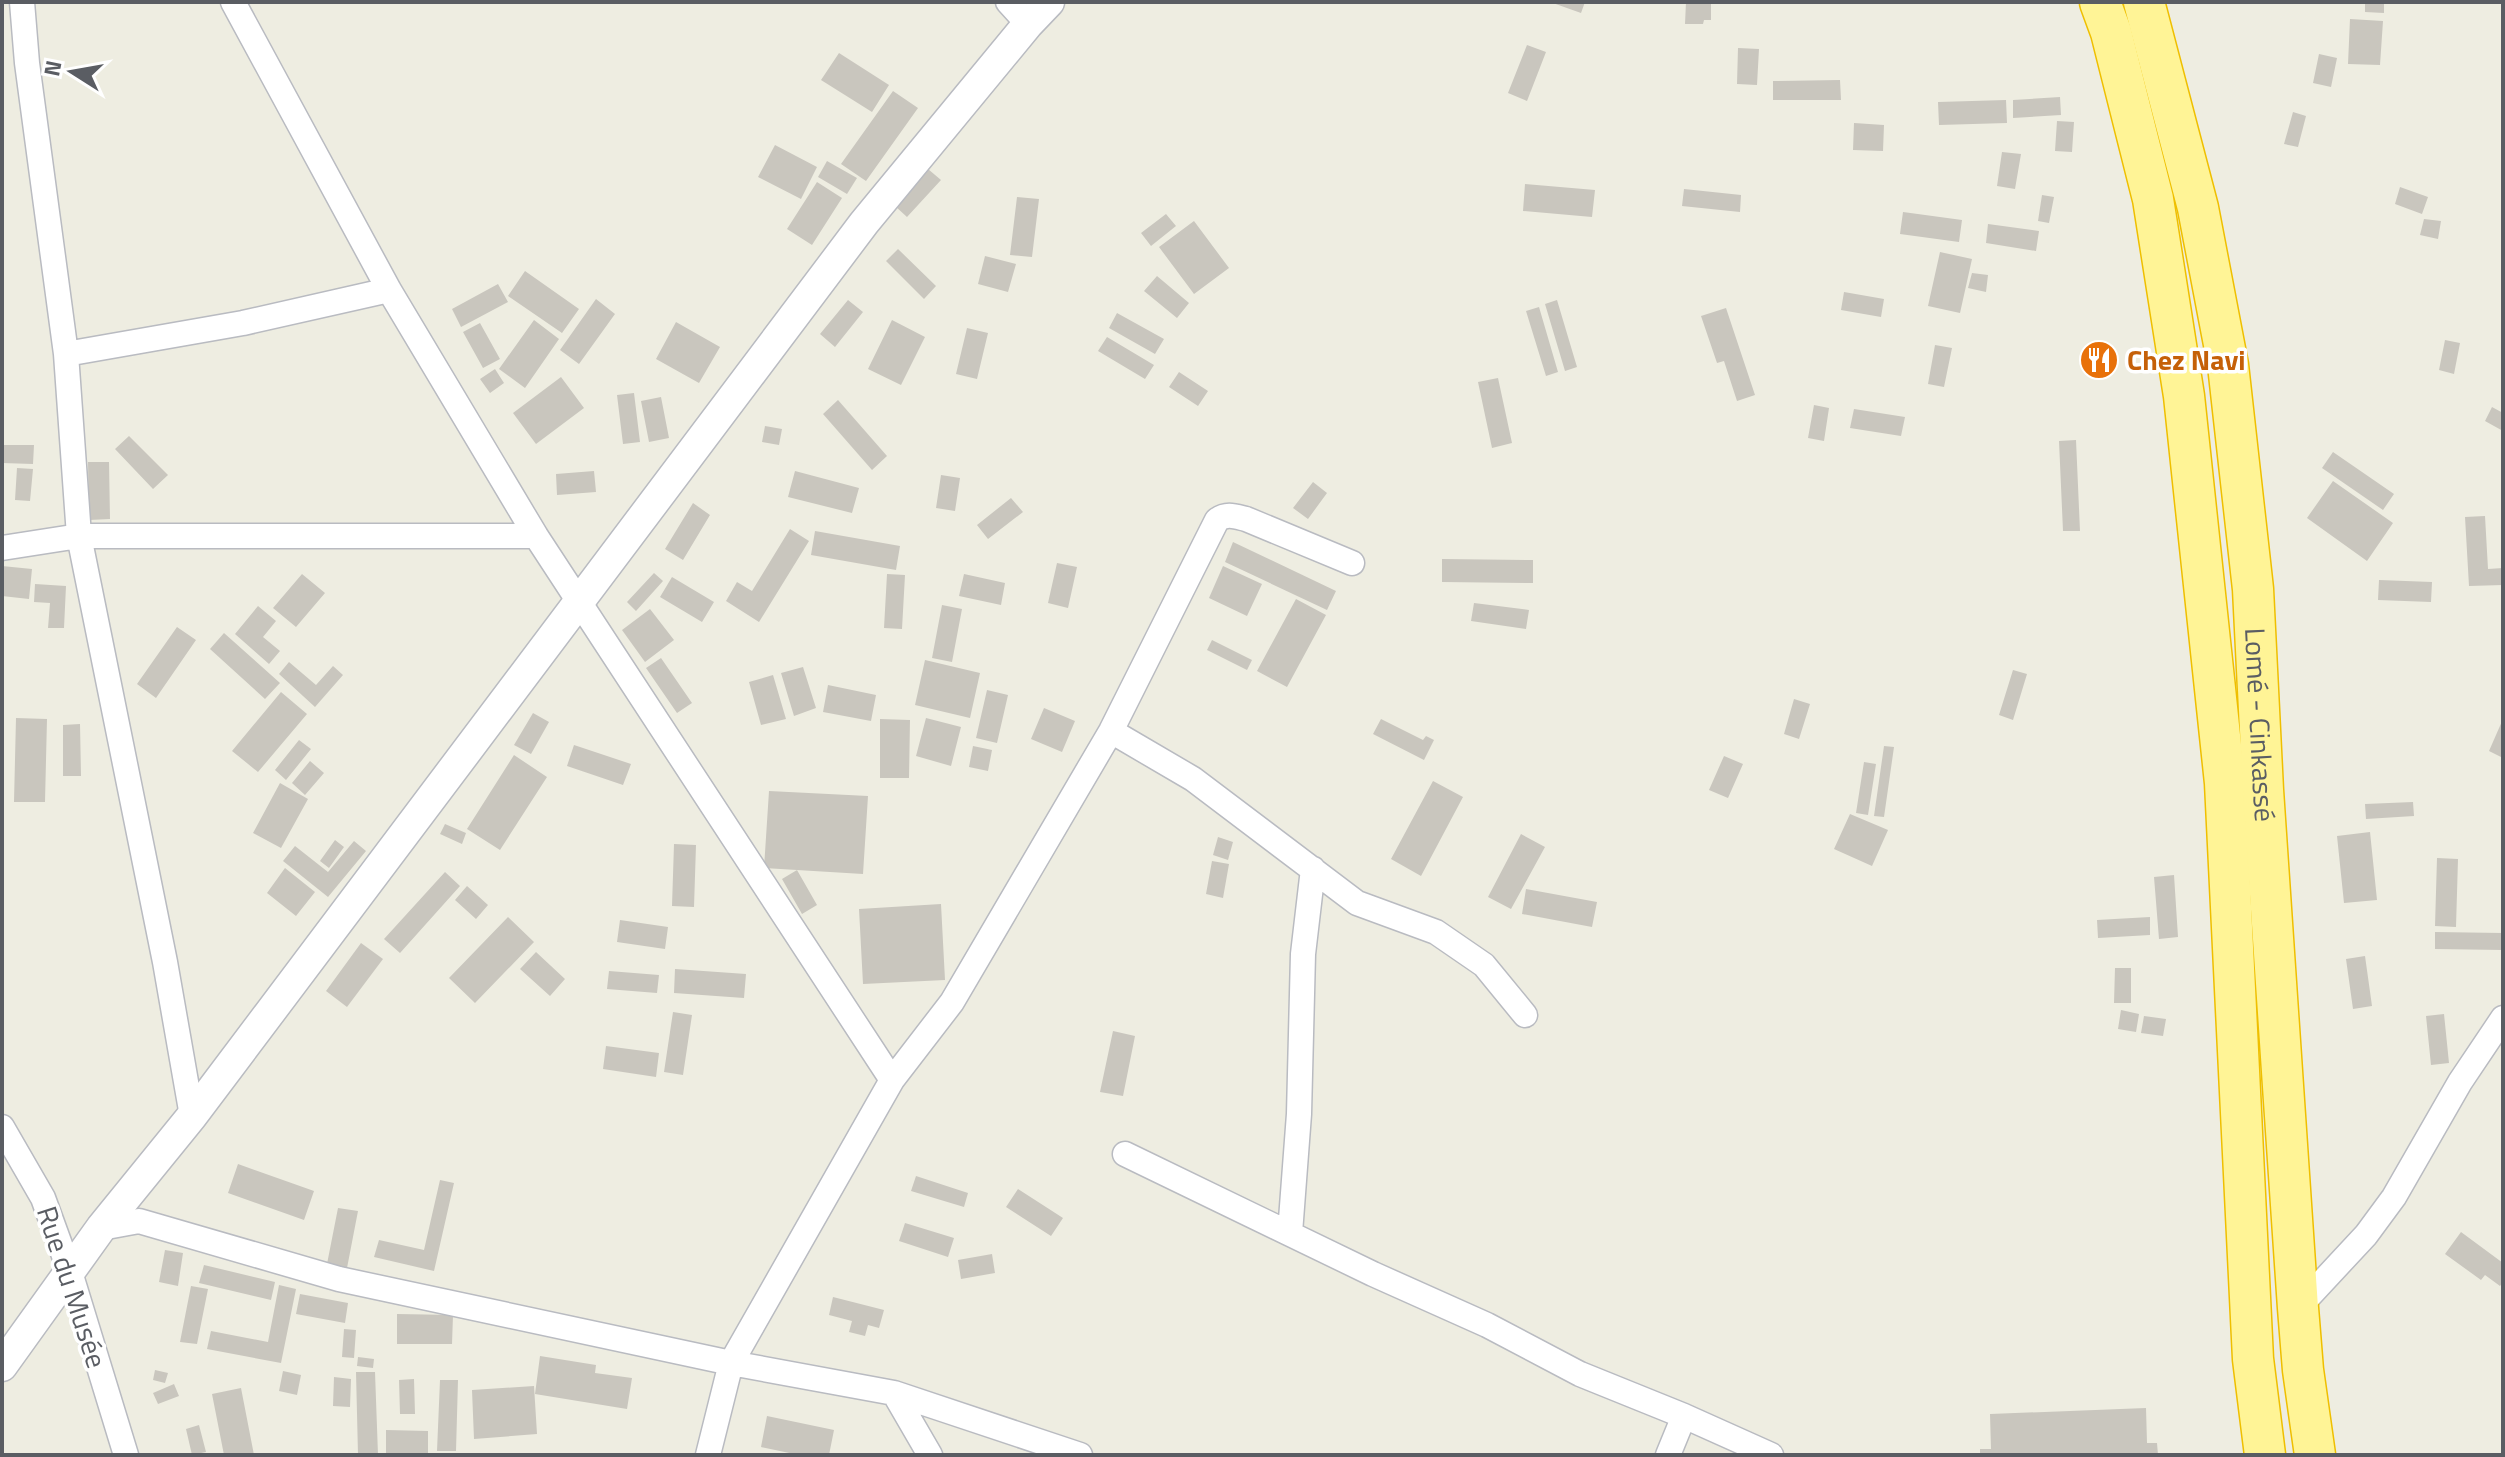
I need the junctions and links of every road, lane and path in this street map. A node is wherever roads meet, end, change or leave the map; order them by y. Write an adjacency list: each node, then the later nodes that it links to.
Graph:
1 (22, 2): 8 (street)
2 (233, 2): 7 (street)
3 (1049, 2): 6 (street)
4 (2100, 2): 36 (highway, Lomé - Cinkassé)
5 (2144, 2): 25 (highway, Lomé - Cinkassé)
6 (1018, 13): 13 (street)
7 (389, 290): 8 (street); 10 (street)
8 (66, 354): 9 (street)
9 (79, 536): 10 (street); 11 (street); 19 (street)
10 (536, 536): 13 (street)
11 (2, 548)
12 (1352, 563): 14 (street)
13 (579, 602): 18 (street); 19 (street)
14 (1111, 731): 15 (street); 18 (street)
15 (1313, 869): 16 (street); 23 (street)
16 (1525, 1015)
17 (2503, 1018): 25 (street)
18 (892, 1080): 26 (street)
19 (192, 1116): 22 (street)
20 (2, 1127): 24 (street, Rue du Musée)
21 (1125, 1154): 23 (street)
22 (101, 1228): 24 (street); 26 (street)
23 (1290, 1233): 29 (street)
24 (70, 1272): 27 (street); 30 (street, Rue du Musée)
25 (2298, 1308): 37 (highway, Lomé - Cinkassé)
26 (731, 1363): 28 (street); 31 (street)
27 (2, 1366)
28 (894, 1393): 32 (street); 33 (street)
29 (1684, 1416): 34 (street); 35 (street)
30 (126, 1455)
31 (708, 1455)
32 (930, 1455)
33 (1080, 1455)
34 (1668, 1455)
35 (1771, 1455)
36 (2265, 1455)
37 (2315, 1455)

